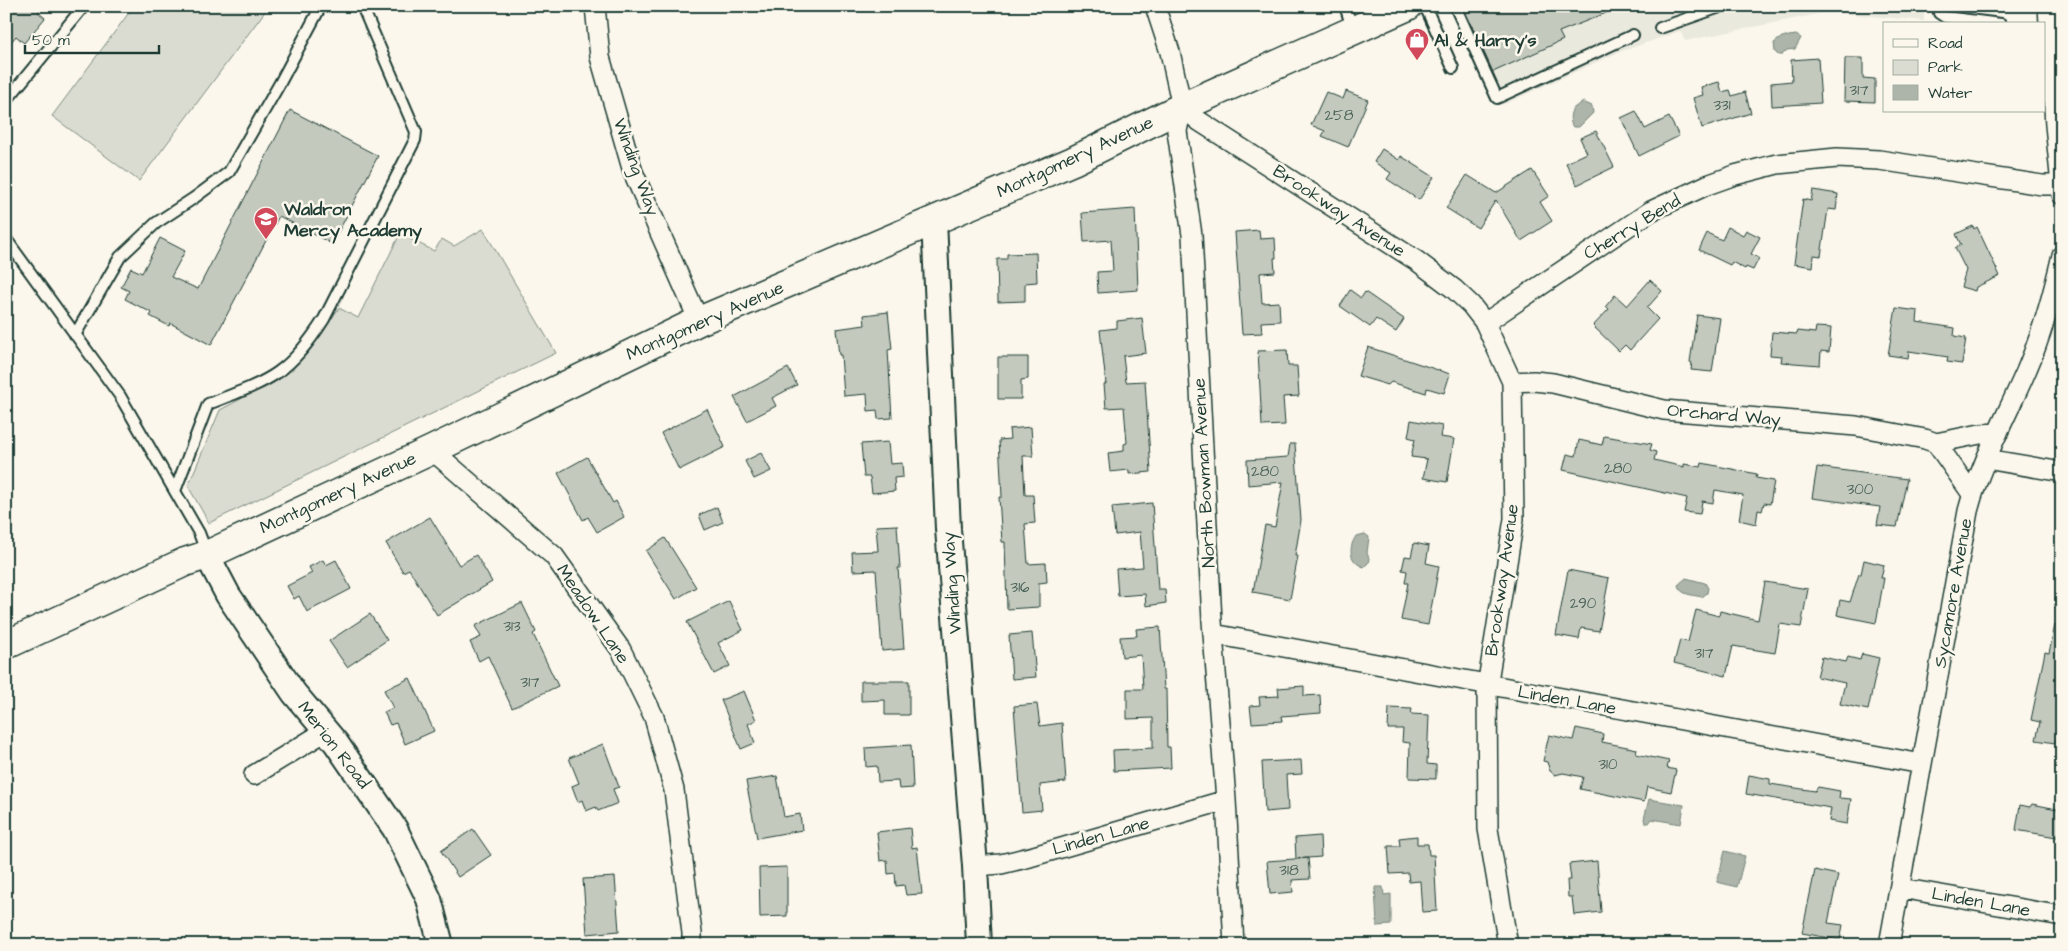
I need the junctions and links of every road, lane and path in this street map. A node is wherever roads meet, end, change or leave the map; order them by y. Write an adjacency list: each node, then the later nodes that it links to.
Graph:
1 (84, 6): 19 (lane)
2 (321, 6): 29 (lane)
3 (362, 6): 36 (lane)
4 (595, 6): 27 (street, Winding Way)
5 (1155, 6): 20 (street, North Bowman Avenue)
6 (1345, 6): 16 (lane)
7 (1408, 6): 16 (main road, Montgomery Avenue)
8 (1425, 6): 18 (lane)
9 (1454, 6): 17 (lane)
10 (1724, 6): 14 (lane)
11 (1938, 6): 13 (lane)
12 (2048, 6): 15 (street)
13 (1985, 22)
14 (1660, 28)
15 (2046, 29): 21 (street)
16 (1354, 31): 20 (main road, Montgomery Avenue)
17 (1633, 35)
18 (1453, 68)
19 (6, 101)
20 (1182, 107): 24 (main road, Montgomery Avenue); 28 (street, Brookway Avenue); 39 (street, North Bowman Avenue)
21 (2058, 125): 22 (street)
22 (2061, 185): 23 (street); 28 (street, Cherry Bend)
23 (2062, 195)
24 (934, 220): 27 (main road, Montgomery Avenue); 46 (street, Winding Way)
25 (6, 239): 29 (lane)
26 (2062, 255): 31 (street, Sycamore Avenue)
27 (699, 321): 33 (main road, Montgomery Avenue)
28 (1485, 323): 30 (street, Brookway Avenue)
29 (75, 334): 36 (lane)
30 (1512, 382): 32 (street, Orchard Way); 41 (street, Brookway Avenue)
31 (1998, 433): 32 (street, Orchard Way); 34 (street, Sycamore Avenue)
32 (1936, 443): 37 (street)
33 (432, 450): 38 (main road, Montgomery Avenue); 50 (street, Meadow Lane)
34 (1986, 459): 35 (street); 37 (street, Sycamore Avenue)
35 (2062, 472)
36 (175, 491): 38 (lane)
37 (1972, 494): 43 (street, Sycamore Avenue)
38 (207, 555): 40 (main road, Montgomery Avenue); 42 (street, Merion Road)
39 (1213, 634): 41 (street, Linden Lane); 45 (street, North Bowman Avenue)
40 (6, 645)
41 (1487, 686): 43 (street, Linden Lane); 53 (street, Brookway Avenue)
42 (326, 731): 44 (street); 49 (street, Merion Road)
43 (1922, 764): 47 (street, Sycamore Avenue)
44 (254, 775)
45 (1226, 800): 46 (street, Linden Lane); 52 (street, North Bowman Avenue)
46 (975, 866): 51 (street, Winding Way)
47 (1900, 888): 48 (street, Linden Lane); 54 (street, Sycamore Avenue)
48 (2062, 916)
49 (441, 945)
50 (692, 945)
51 (979, 945)
52 (1234, 945)
53 (1508, 945)
54 (1889, 945)

